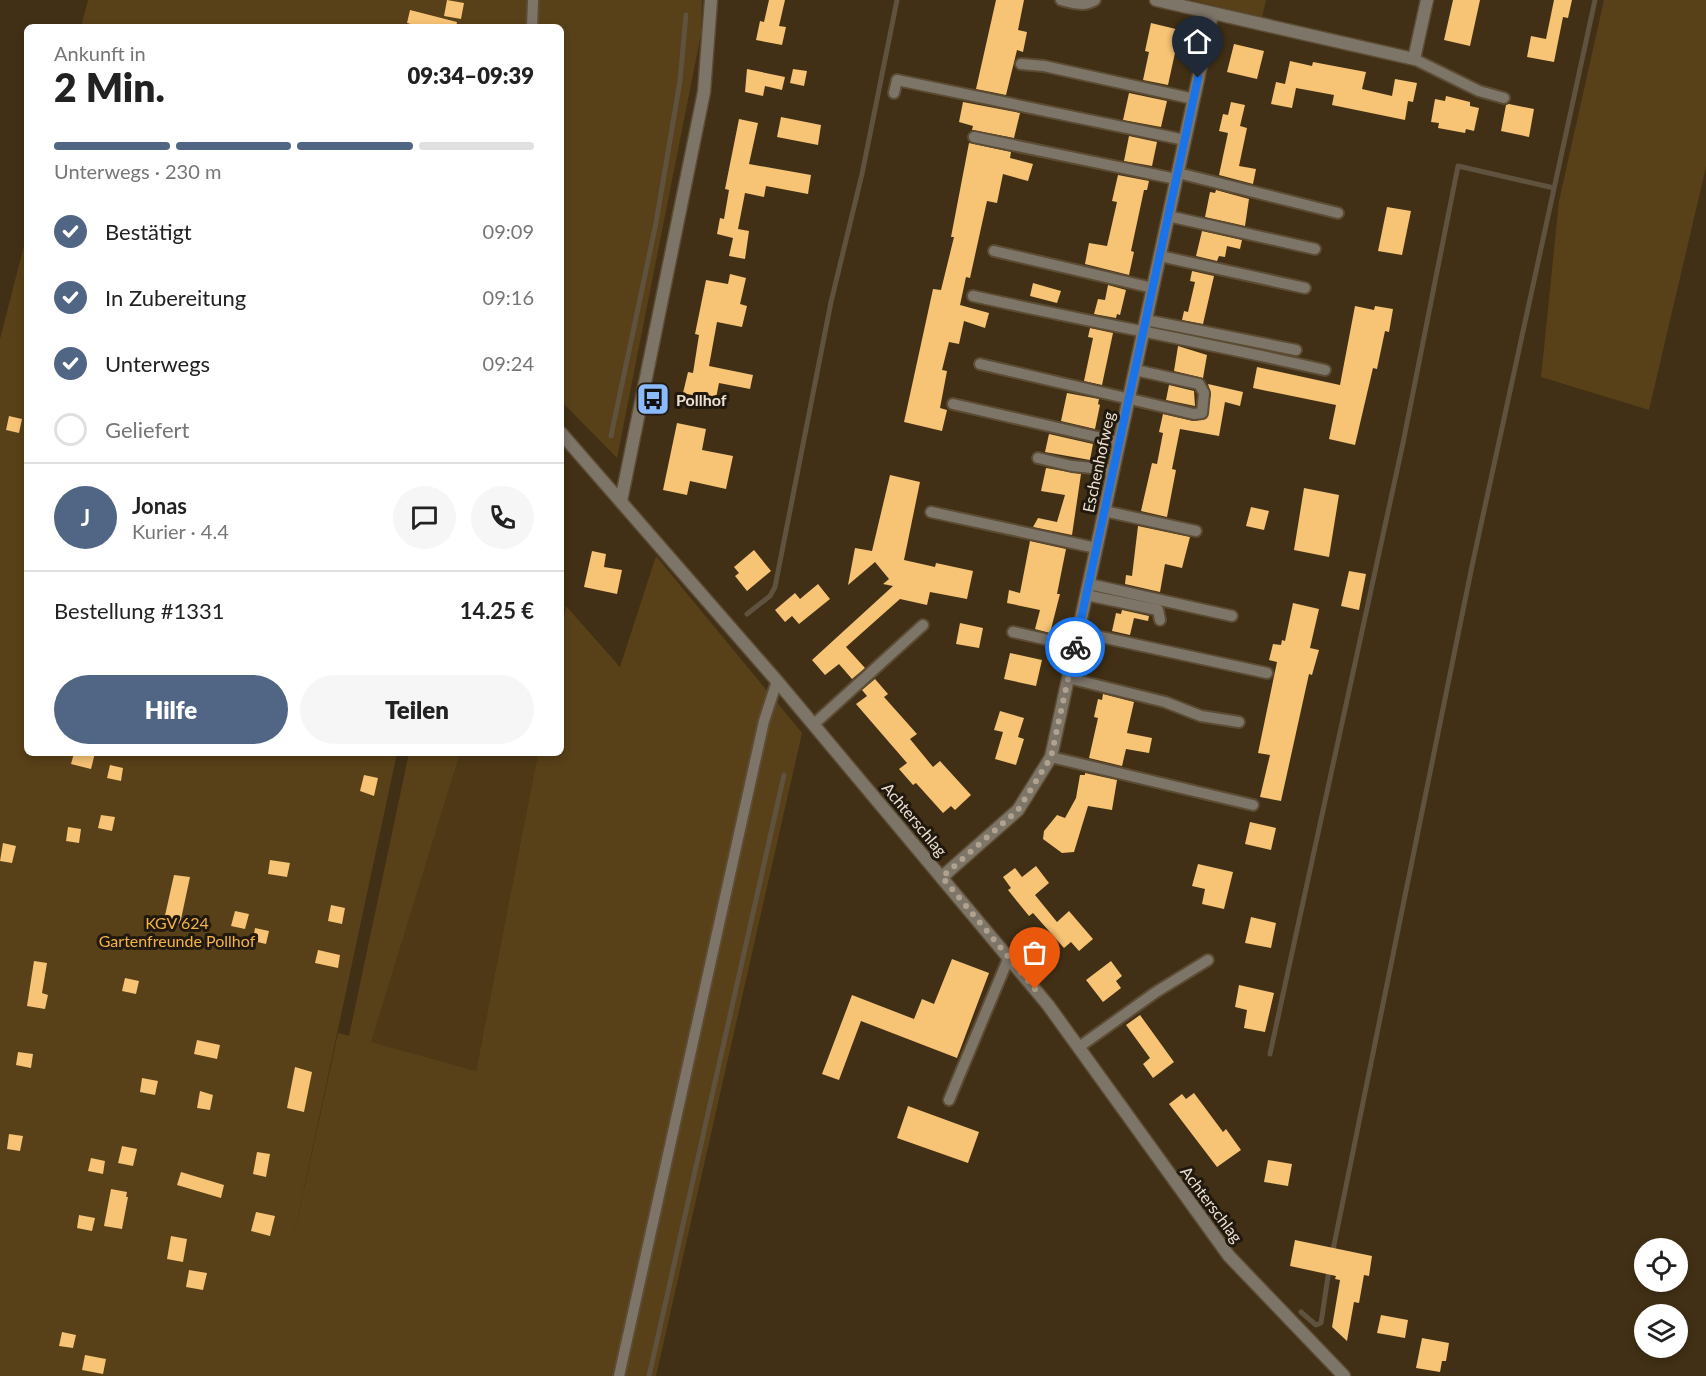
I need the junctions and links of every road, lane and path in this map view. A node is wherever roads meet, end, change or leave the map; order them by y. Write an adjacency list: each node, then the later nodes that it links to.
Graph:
1 (533, 0): 8 (lane)
2 (711, 0): 37 (street)
3 (1061, 0): 4 (lane)
4 (1095, 0)
5 (1156, 0): 7 (street)
6 (1427, 0): 9 (street)
7 (1212, 15): 9 (street); 13 (street, Eschenhofweg)
8 (532, 24)
9 (1414, 59): 12 (lane)
10 (1021, 64): 13 (lane)
11 (894, 93): 15 (lane)
12 (1504, 98)
13 (1194, 99): 15 (street, Eschenhofweg)
14 (974, 137): 16 (lane)
15 (1185, 140): 16 (street, Eschenhofweg)
16 (1177, 176): 17 (lane); 18 (street, Eschenhofweg)
17 (1338, 213)
18 (1168, 216): 19 (lane); 21 (street, Eschenhofweg)
19 (1315, 249)
20 (994, 251): 22 (lane)
21 (1160, 256): 22 (street, Eschenhofweg); 23 (lane)
22 (1153, 288): 25 (street, Eschenhofweg)
23 (1305, 288)
24 (973, 296): 26 (lane)
25 (1146, 320): 26 (street, Eschenhofweg); 27 (lane)
26 (1143, 333): 29 (street, Eschenhofweg); 30 (lane)
27 (1296, 350)
28 (980, 364): 31 (lane)
29 (1135, 370): 31 (street, Eschenhofweg); 31 (lane)
30 (1325, 370)
31 (1129, 398): 34 (street, Eschenhofweg)
32 (954, 404): 34 (lane)
33 (564, 436): 37 (street, Achterschlag)
34 (1119, 442): 36 (street, Eschenhofweg)
35 (1038, 458): 36 (lane)
36 (1113, 470): 38 (street, Eschenhofweg)
37 (621, 501): 51 (street, Achterschlag)
38 (1104, 511): 40 (lane); 41 (street, Eschenhofweg)
39 (931, 512): 41 (lane)
40 (1196, 531)
41 (1096, 548): 42 (street, Eschenhofweg)
42 (1087, 589): 43 (lane); 44 (lane); 47 (street, Eschenhofweg)
43 (1232, 616)
44 (1160, 620)
45 (923, 625): 53 (lane)
46 (1013, 632): 48 (lane)
47 (1078, 632): 48 (street, Eschenhofweg); 49 (lane)
48 (1075, 646): 50 (street, Eschenhofweg)
49 (1267, 673)
50 (1068, 678): 52 (lane); 54 (street, Eschenhofweg)
51 (777, 681): 53 (street, Achterschlag); 61 (lane)
52 (1239, 722)
53 (814, 724): 56 (street, Achterschlag)
54 (1051, 757): 55 (lane); 56 (street, Eschenhofweg)
55 (1253, 805)
56 (942, 877): 57 (street, Achterschlag)
57 (1009, 957): 59 (street, Achterschlag); 60 (lane)
58 (1208, 960): 59 (lane)
59 (1079, 1047): 62 (street, Achterschlag)
60 (949, 1100)
61 (619, 1376)
62 (1344, 1376)

